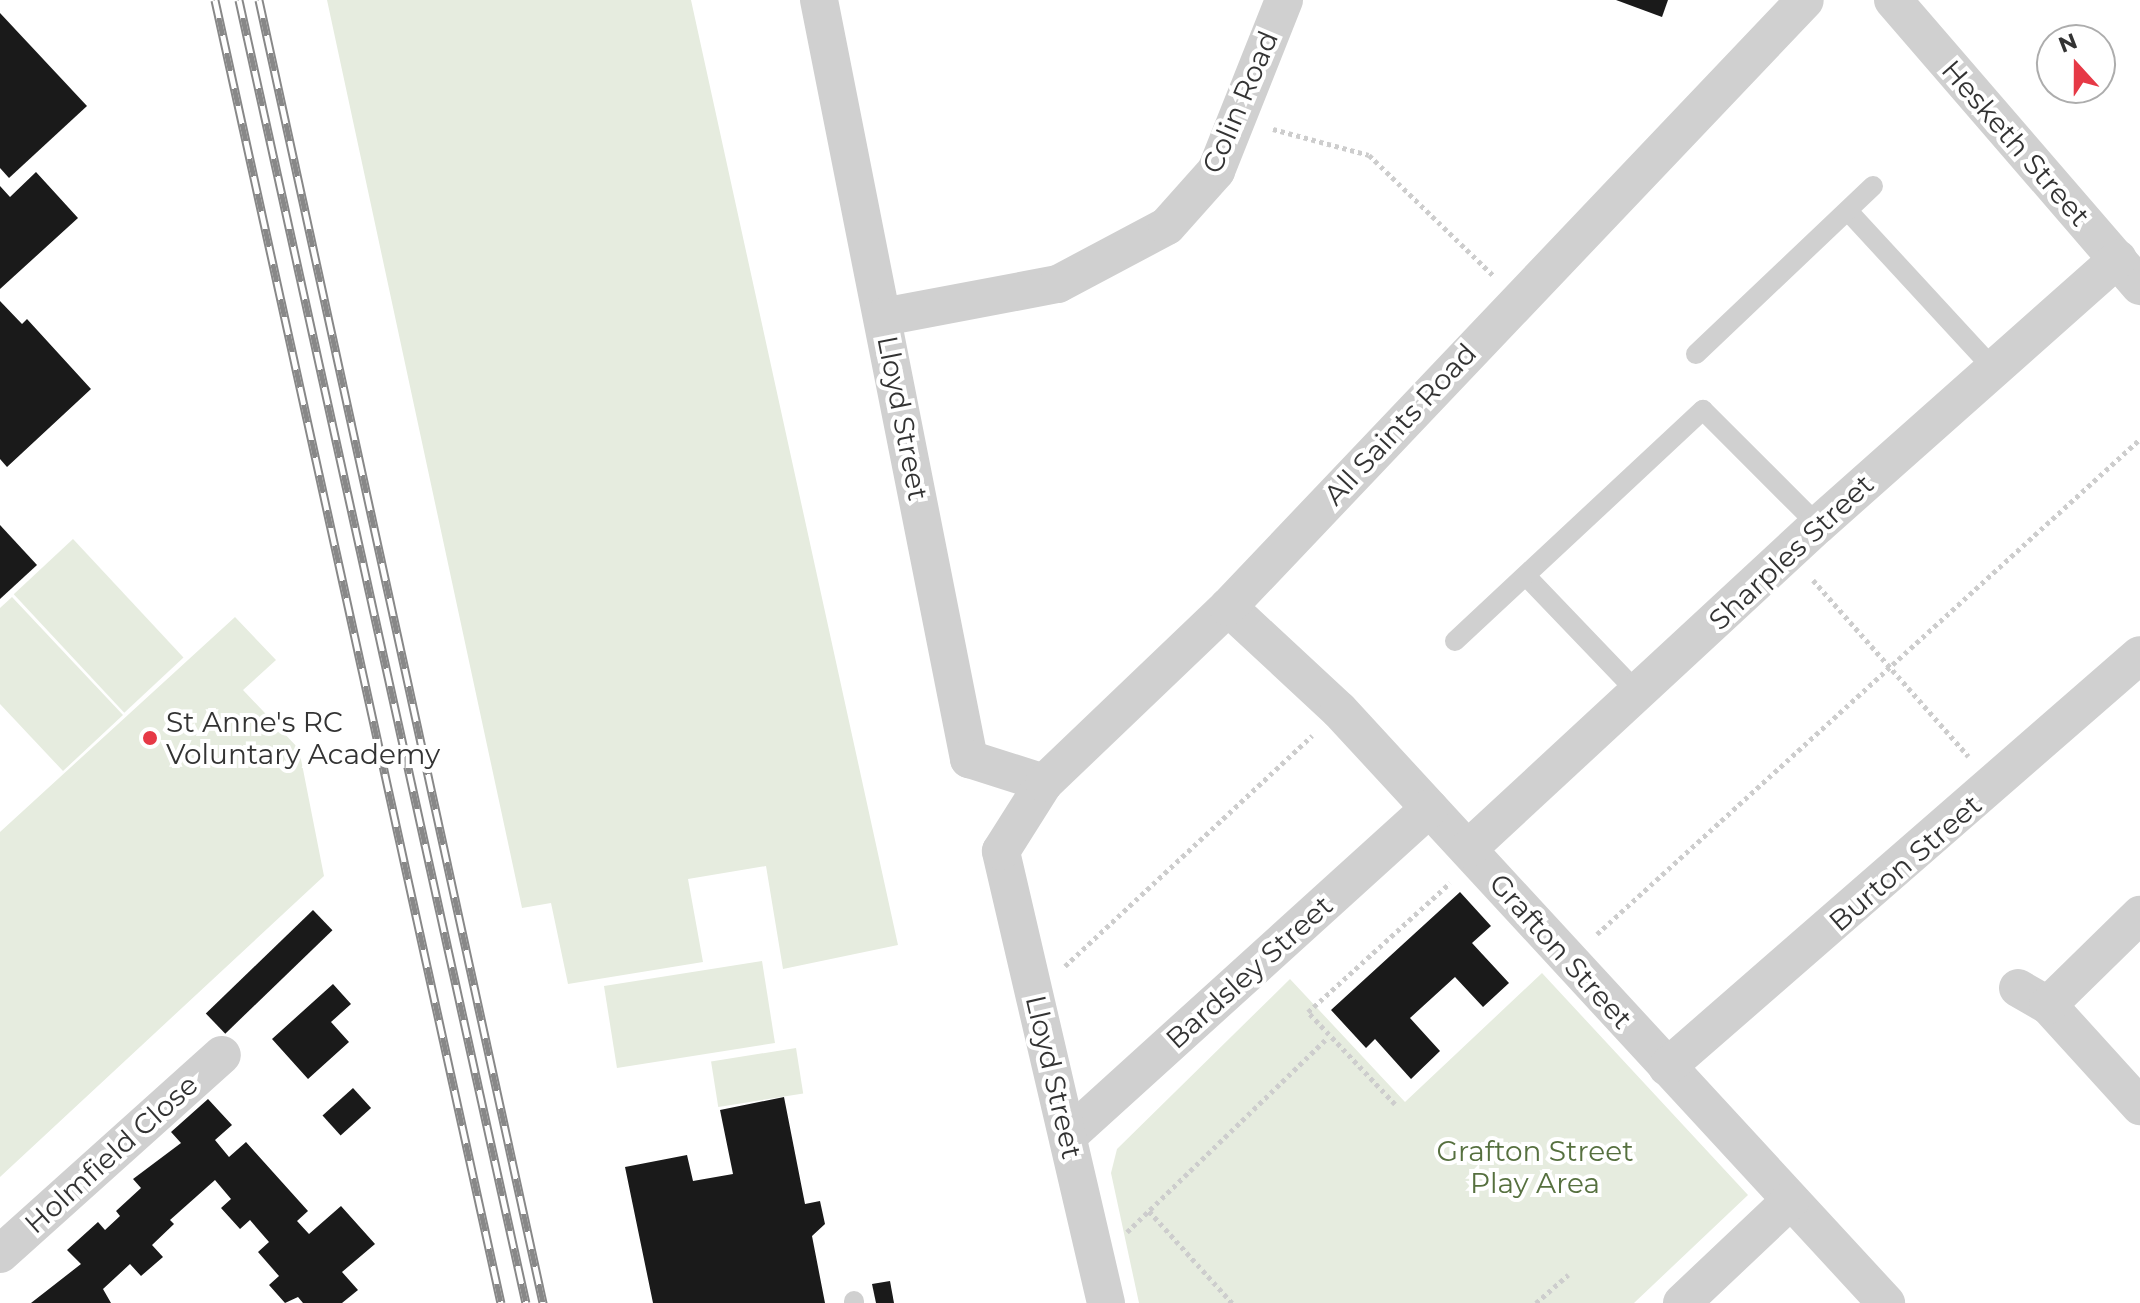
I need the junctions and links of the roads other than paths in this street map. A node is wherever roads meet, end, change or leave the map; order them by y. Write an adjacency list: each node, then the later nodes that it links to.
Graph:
1 (819, 0): 8 (street, Lloyd Street)
2 (1284, 0): 8 (street, Colin Road)
3 (1805, 0): 13 (street, All Saints Road)
4 (1893, 0): 7 (street, Hesketh Street)
5 (1873, 186): 6 (lane)
6 (1848, 211): 9 (lane); 10 (lane)
7 (2129, 273): 10 (street, Sharples Street)
8 (883, 317): 17 (street, Lloyd Street)
9 (1696, 354)
10 (1994, 369): 11 (street, Sharples Street)
11 (1818, 525): 12 (lane); 16 (street, Sharples Street)
12 (1526, 576): 14 (lane); 16 (lane)
13 (1228, 607): 17 (street, All Saints Road); 18 (street, Grafton Street)
14 (1455, 641)
15 (2140, 655): 23 (street, Burton Street)
16 (1639, 694): 20 (street, Sharples Street)
17 (1044, 783): 19 (street, All Saints Road)
18 (1430, 808): 20 (street, Grafton Street); 25 (street, Bardsley Street)
19 (1001, 851): 25 (street, Lloyd Street)
20 (1473, 854): 23 (street, Grafton Street)
21 (2140, 915): 24 (street)
22 (222, 1055): 27 (street, Holmfield Close)
23 (1667, 1067): 26 (street, Grafton Street)
24 (2140, 1106)
25 (1068, 1136): 28 (street, Lloyd Street)
26 (1790, 1201): 29 (street); 30 (street, Grafton Street)
27 (0, 1254)
28 (1106, 1303)
29 (1682, 1303)
30 (1886, 1303)

